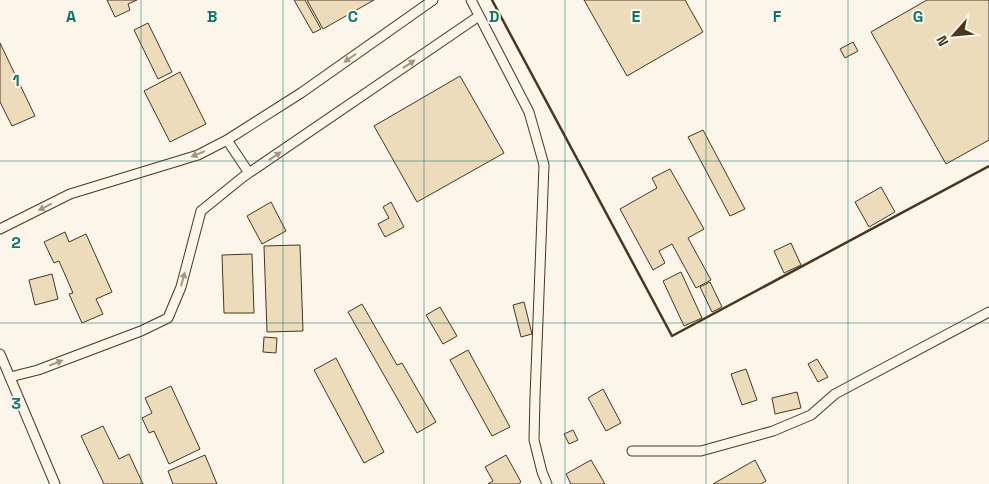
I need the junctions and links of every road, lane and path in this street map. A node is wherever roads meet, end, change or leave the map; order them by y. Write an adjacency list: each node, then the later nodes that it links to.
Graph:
1 (433, 0): 4 (lane, one-way to 4)
2 (471, 0): 3 (lane)
3 (479, 16): 5 (lane, one-way to 3); 12 (lane)
4 (227, 140): 5 (lane); 6 (lane, one-way to 6)
5 (248, 174): 9 (lane, one-way to 5)
6 (0, 229)
7 (989, 312): 10 (lane)
8 (0, 354): 9 (lane)
9 (10, 377): 11 (lane)
10 (632, 451)
11 (55, 484)
12 (547, 484)

